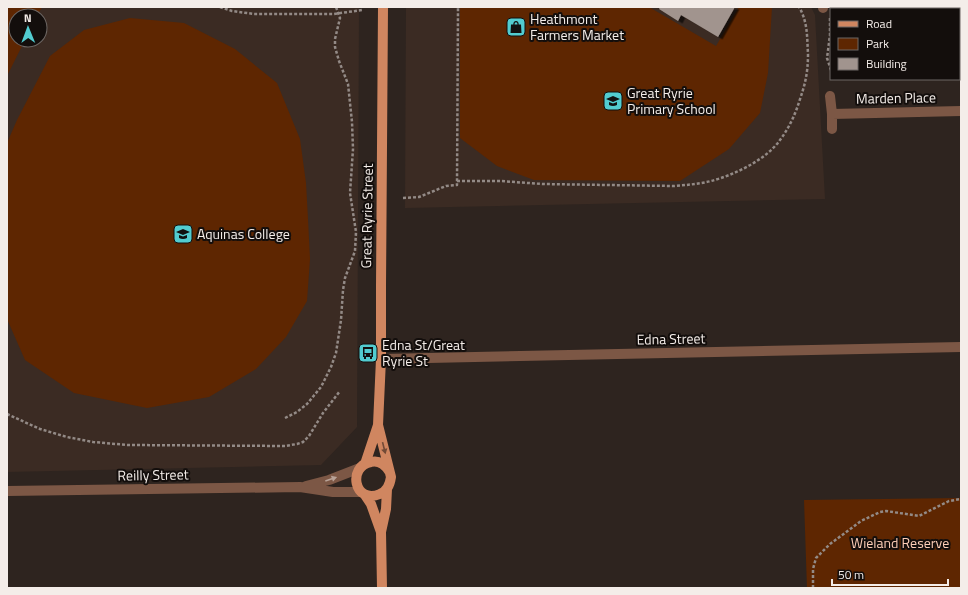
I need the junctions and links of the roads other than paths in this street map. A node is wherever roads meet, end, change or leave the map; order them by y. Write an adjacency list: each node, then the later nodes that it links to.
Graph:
1 (383, 7): 7 (main road, Great Ryrie Street)
2 (830, 96): 4 (street)
3 (961, 111): 4 (street, Marden Place)
4 (832, 114): 5 (street)
5 (832, 129)
6 (961, 347): 7 (street, Edna Street)
7 (381, 359): 8 (main road, Great Ryrie Street)
8 (378, 425): 9 (main road, Great Ryrie Street); 10 (main road, Great Ryrie Street, one-way to 10)
9 (363, 466): 10 (main road); 11 (street, Reilly Street, one-way to 9); 14 (main road)
10 (389, 471): 12 (main road)
11 (300, 487): 13 (street, Reilly Street); 14 (street, Reilly Street)
12 (387, 489): 14 (main road); 15 (main road)
13 (7, 491)
14 (363, 494): 15 (main road)
15 (381, 532): 16 (main road)
16 (382, 588)

